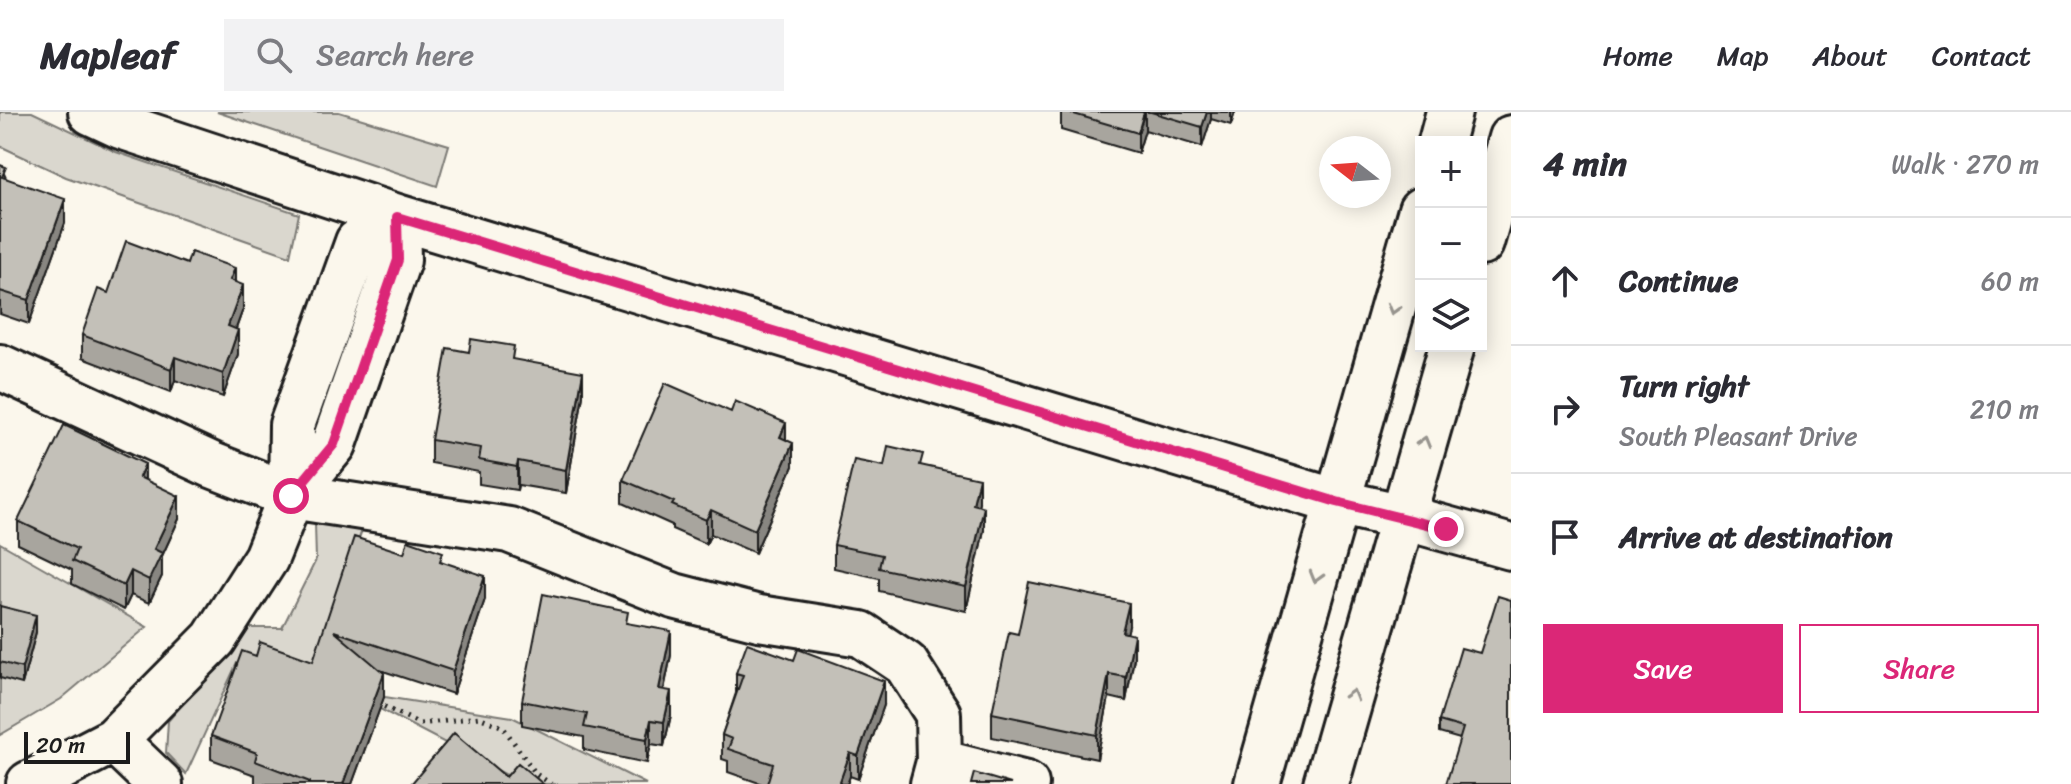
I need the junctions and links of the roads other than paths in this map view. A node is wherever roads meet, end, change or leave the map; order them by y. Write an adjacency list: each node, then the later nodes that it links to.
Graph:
1 (91, 112): 5 (street)
2 (1449, 112): 3 (street)
3 (1443, 136)
4 (1511, 138): 6 (street)
5 (397, 217): 10 (street); 11 (street); 13 (street)
6 (1487, 222)
7 (1415, 231): 13 (street, one-way to 13)
8 (1450, 352): 14 (street, one-way to 8)
9 (0, 367): 12 (street)
10 (305, 389): 11 (street); 12 (street)
11 (348, 404): 12 (street)
12 (291, 496): 16 (street); 17 (street)
13 (1337, 502): 14 (street); 21 (street, one-way to 21)
14 (1403, 517): 15 (street); 22 (street, one-way to 14)
15 (1511, 547)
16 (114, 740): 18 (street); 19 (street)
17 (936, 773): 20 (street)
18 (29, 784)
19 (160, 784)
20 (1026, 784)
21 (1257, 784)
22 (1326, 784)

